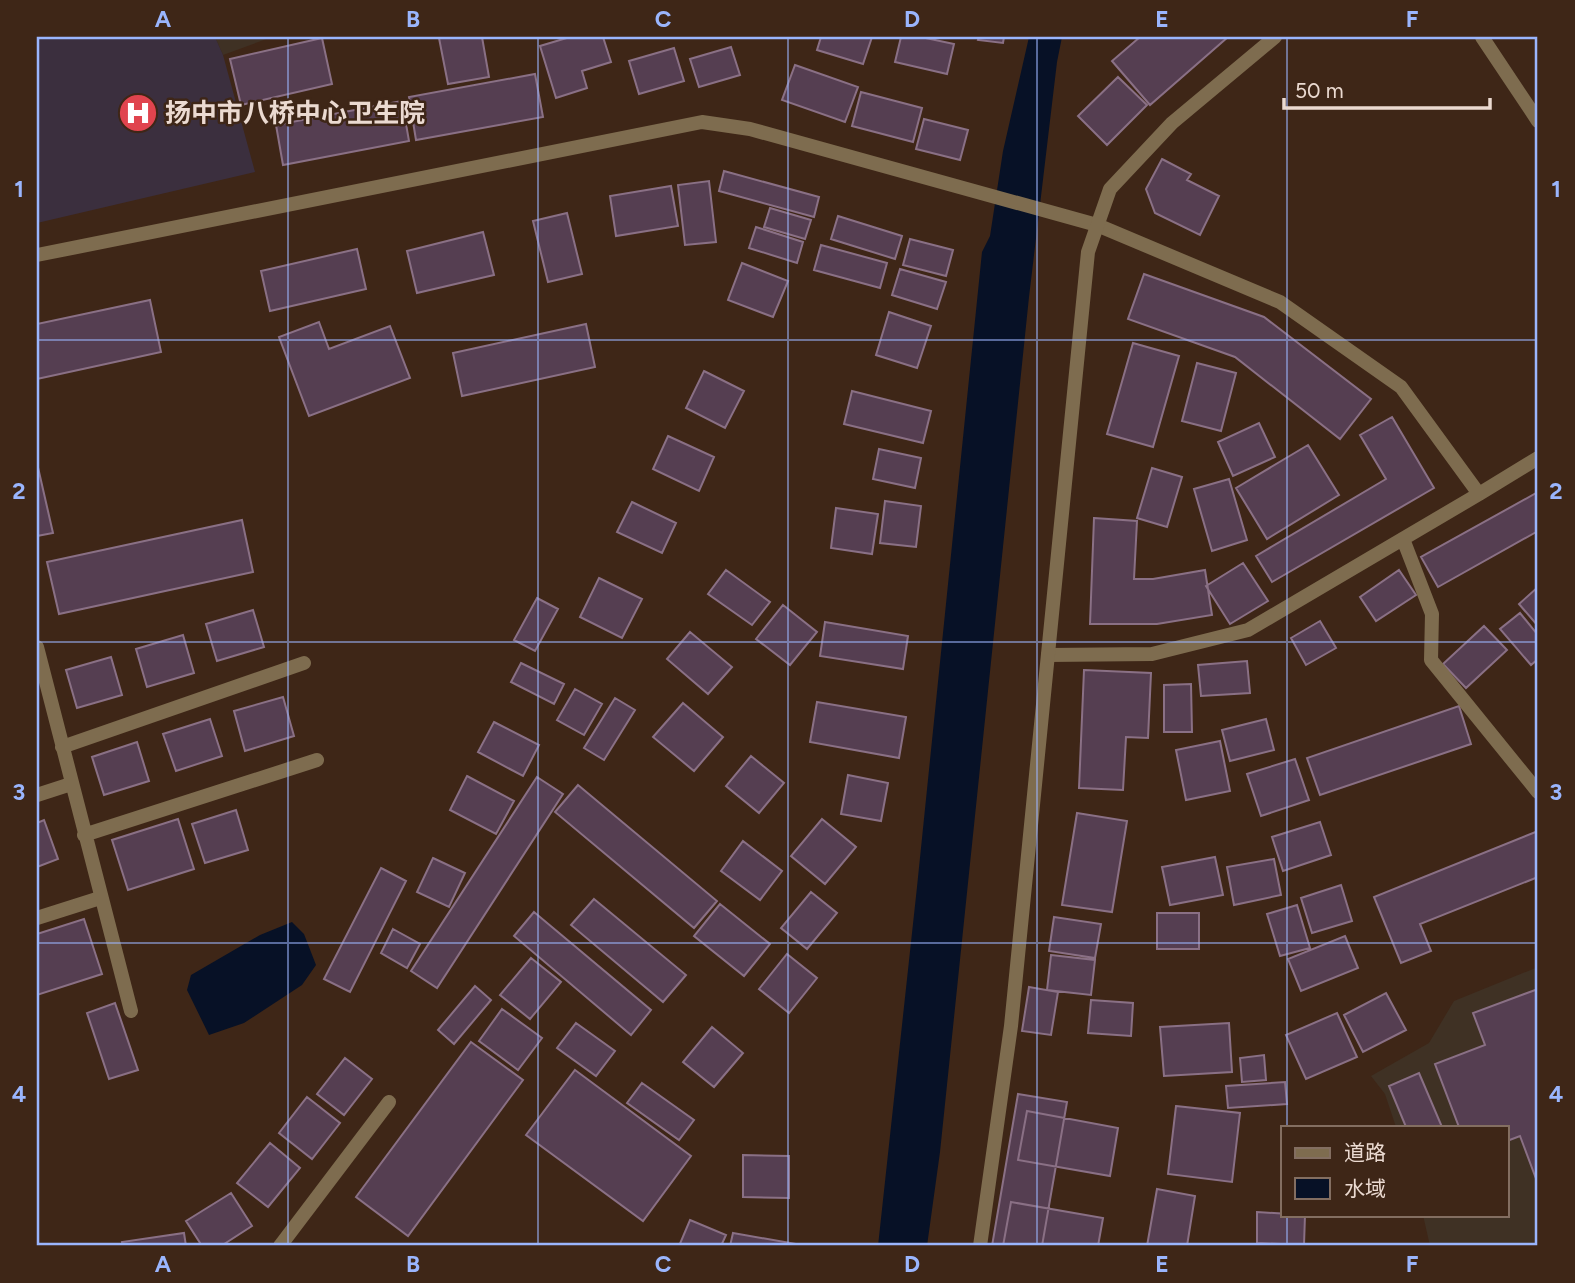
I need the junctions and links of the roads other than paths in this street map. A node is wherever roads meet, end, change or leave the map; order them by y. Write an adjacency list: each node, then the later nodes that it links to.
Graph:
1 (1275, 37): 4 (street)
2 (1482, 37): 3 (street)
3 (1538, 121)
4 (1097, 225): 5 (street); 7 (street); 10 (street)
5 (37, 255)
6 (1538, 458): 7 (street)
7 (1479, 494): 8 (street)
8 (1403, 539): 10 (street); 15 (street)
9 (37, 647): 12 (street)
10 (1048, 655): 23 (street)
11 (304, 663): 12 (street)
12 (62, 747): 14 (street)
13 (317, 760): 17 (street)
14 (71, 784): 16 (street); 17 (street)
15 (1538, 792)
16 (37, 795)
17 (84, 835): 18 (street)
18 (100, 898): 19 (street); 20 (street)
19 (37, 918)
20 (131, 1011)
21 (389, 1102): 22 (street)
22 (280, 1246)
23 (980, 1246)

